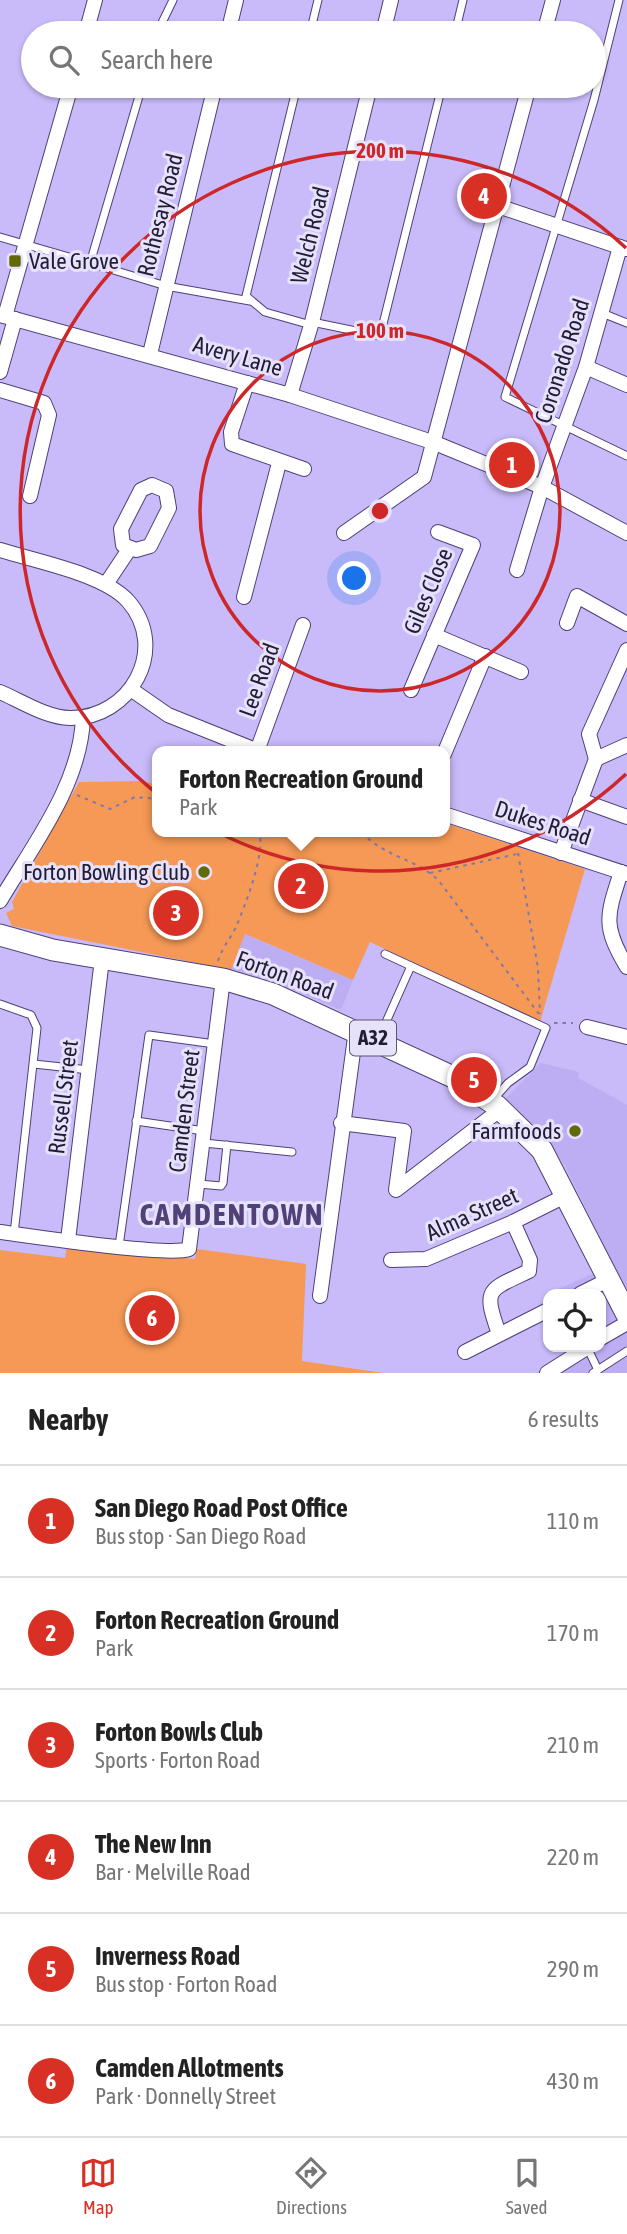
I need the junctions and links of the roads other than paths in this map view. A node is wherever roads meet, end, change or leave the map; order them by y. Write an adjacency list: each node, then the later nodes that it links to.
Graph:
1 (96, 0): 9 (street)
2 (173, 0): 10 (lane)
3 (236, 0): 11 (street)
4 (318, 0): 12 (lane)
5 (391, 0): 13 (street)
6 (463, 0): 14 (lane)
7 (553, 0): 15 (street)
8 (619, 0): 16 (lane)
9 (90, 21)
10 (163, 21)
11 (231, 21)
12 (313, 21)
13 (386, 21)
14 (458, 21)
15 (547, 21)
16 (606, 52)
17 (68, 98): 28 (street)
18 (139, 98): 30 (lane)
19 (212, 98): 31 (street, Rothesay Road)
20 (294, 98): 32 (lane)
21 (367, 98): 36 (street, Welch Road)
22 (439, 98): 36 (lane)
23 (526, 98): 25 (street)
24 (594, 98): 26 (lane)
25 (495, 205): 26 (street); 45 (street)
26 (556, 226): 29 (street); 44 (lane)
27 (0, 237): 28 (lane)
28 (26, 245): 30 (lane); 34 (street)
29 (624, 248): 33 (street, Coronado Road)
30 (86, 262): 31 (lane)
31 (166, 286): 32 (lane); 37 (street, Rothesay Road)
32 (250, 301): 36 (lane)
33 (601, 313): 35 (lane); 38 (street, Coronado Road)
34 (7, 317): 37 (street, Avery Lane); 39 (street)
35 (627, 323)
36 (312, 324): 43 (street, Welch Road)
37 (149, 355): 40 (street, Avery Lane)
38 (586, 367): 41 (street); 44 (street, Coronado Road)
39 (0, 372)
40 (247, 383): 43 (street, Avery Lane); 47 (street)
41 (627, 385)
42 (0, 390): 50 (street)
43 (290, 395): 45 (street, Avery Lane)
44 (566, 427): 46 (lane); 49 (street, Coronado Road)
45 (435, 443): 49 (street, Avery Lane); 52 (street)
46 (627, 456)
47 (279, 463): 48 (street); 58 (street)
48 (304, 469)
49 (542, 487): 53 (street, Avery Lane); 56 (street, Coronado Road)
50 (30, 496)
51 (438, 532): 62 (street, Giles Close)
52 (345, 533)
53 (627, 533)
54 (130, 548): 57 (street)
55 (0, 550): 57 (street)
56 (517, 570)
57 (106, 584): 66 (street)
58 (244, 597)
59 (566, 623): 60 (street)
60 (627, 624)
61 (303, 625): 72 (street, Lee Road)
62 (434, 635): 64 (street); 67 (street, Giles Close)
63 (627, 650): 74 (street)
64 (485, 656): 65 (street); 73 (street)
65 (521, 672)
66 (132, 690): 69 (street); 71 (street)
67 (411, 690)
68 (0, 692): 69 (street)
69 (83, 717): 80 (street)
70 (627, 745): 74 (street)
71 (246, 746)
72 (260, 746)
73 (447, 746)
74 (596, 759): 75 (street)
75 (580, 800): 77 (street); 78 (street)
76 (450, 816): 78 (street, Dukes Road)
77 (627, 817)
78 (561, 853): 79 (street, Dukes Road)
79 (624, 873): 85 (street)
80 (0, 901)
81 (0, 935): 83 (main road, Forton Road / A32)
82 (385, 954): 84 (lane)
83 (102, 959): 86 (main road, Forton Road / A32); 94 (street, Russell Street)
84 (411, 966): 91 (lane); 95 (lane)
85 (627, 967)
86 (218, 978): 89 (main road, Forton Road / A32); 92 (street, Camden Street)
87 (0, 1004): 93 (lane)
88 (587, 1027): 90 (street)
89 (356, 1030): 91 (main road, Forton Road / A32); 97 (street)
90 (627, 1037)
91 (378, 1040): 95 (main road, Forton Road / A32)
92 (215, 1044): 96 (lane); 98 (street, Camden Street)
93 (34, 1064): 94 (lane); 104 (lane)
94 (89, 1070): 105 (street, Russell Street)
95 (496, 1105): 97 (street); 102 (main road, Forton Road / A32)
96 (136, 1121): 98 (lane); 106 (lane)
97 (341, 1123): 110 (street)
98 (204, 1137): 99 (lane); 101 (street, Camden Street)
99 (227, 1145): 100 (lane); 101 (lane)
100 (292, 1152)
101 (199, 1184): 106 (street, Camden Street)
102 (567, 1195): 103 (street, Alma Street); 108 (main road, Forton Road / A32)
103 (513, 1222): 107 (street, Alma Street); 114 (street)
104 (7, 1233): 105 (street)
105 (68, 1240): 106 (street)
106 (119, 1246)
107 (391, 1260)
108 (608, 1280): 109 (street); 112 (main road, Forton Road / A32)
109 (590, 1289)
110 (320, 1296)
111 (543, 1313): 114 (street)
112 (627, 1315)
113 (627, 1323): 115 (street)
114 (499, 1335): 117 (street)
115 (606, 1335)
116 (627, 1351): 120 (lane)
117 (465, 1352)
118 (580, 1352): 121 (street)
119 (590, 1352): 120 (lane)
120 (596, 1371)
121 (547, 1373)

